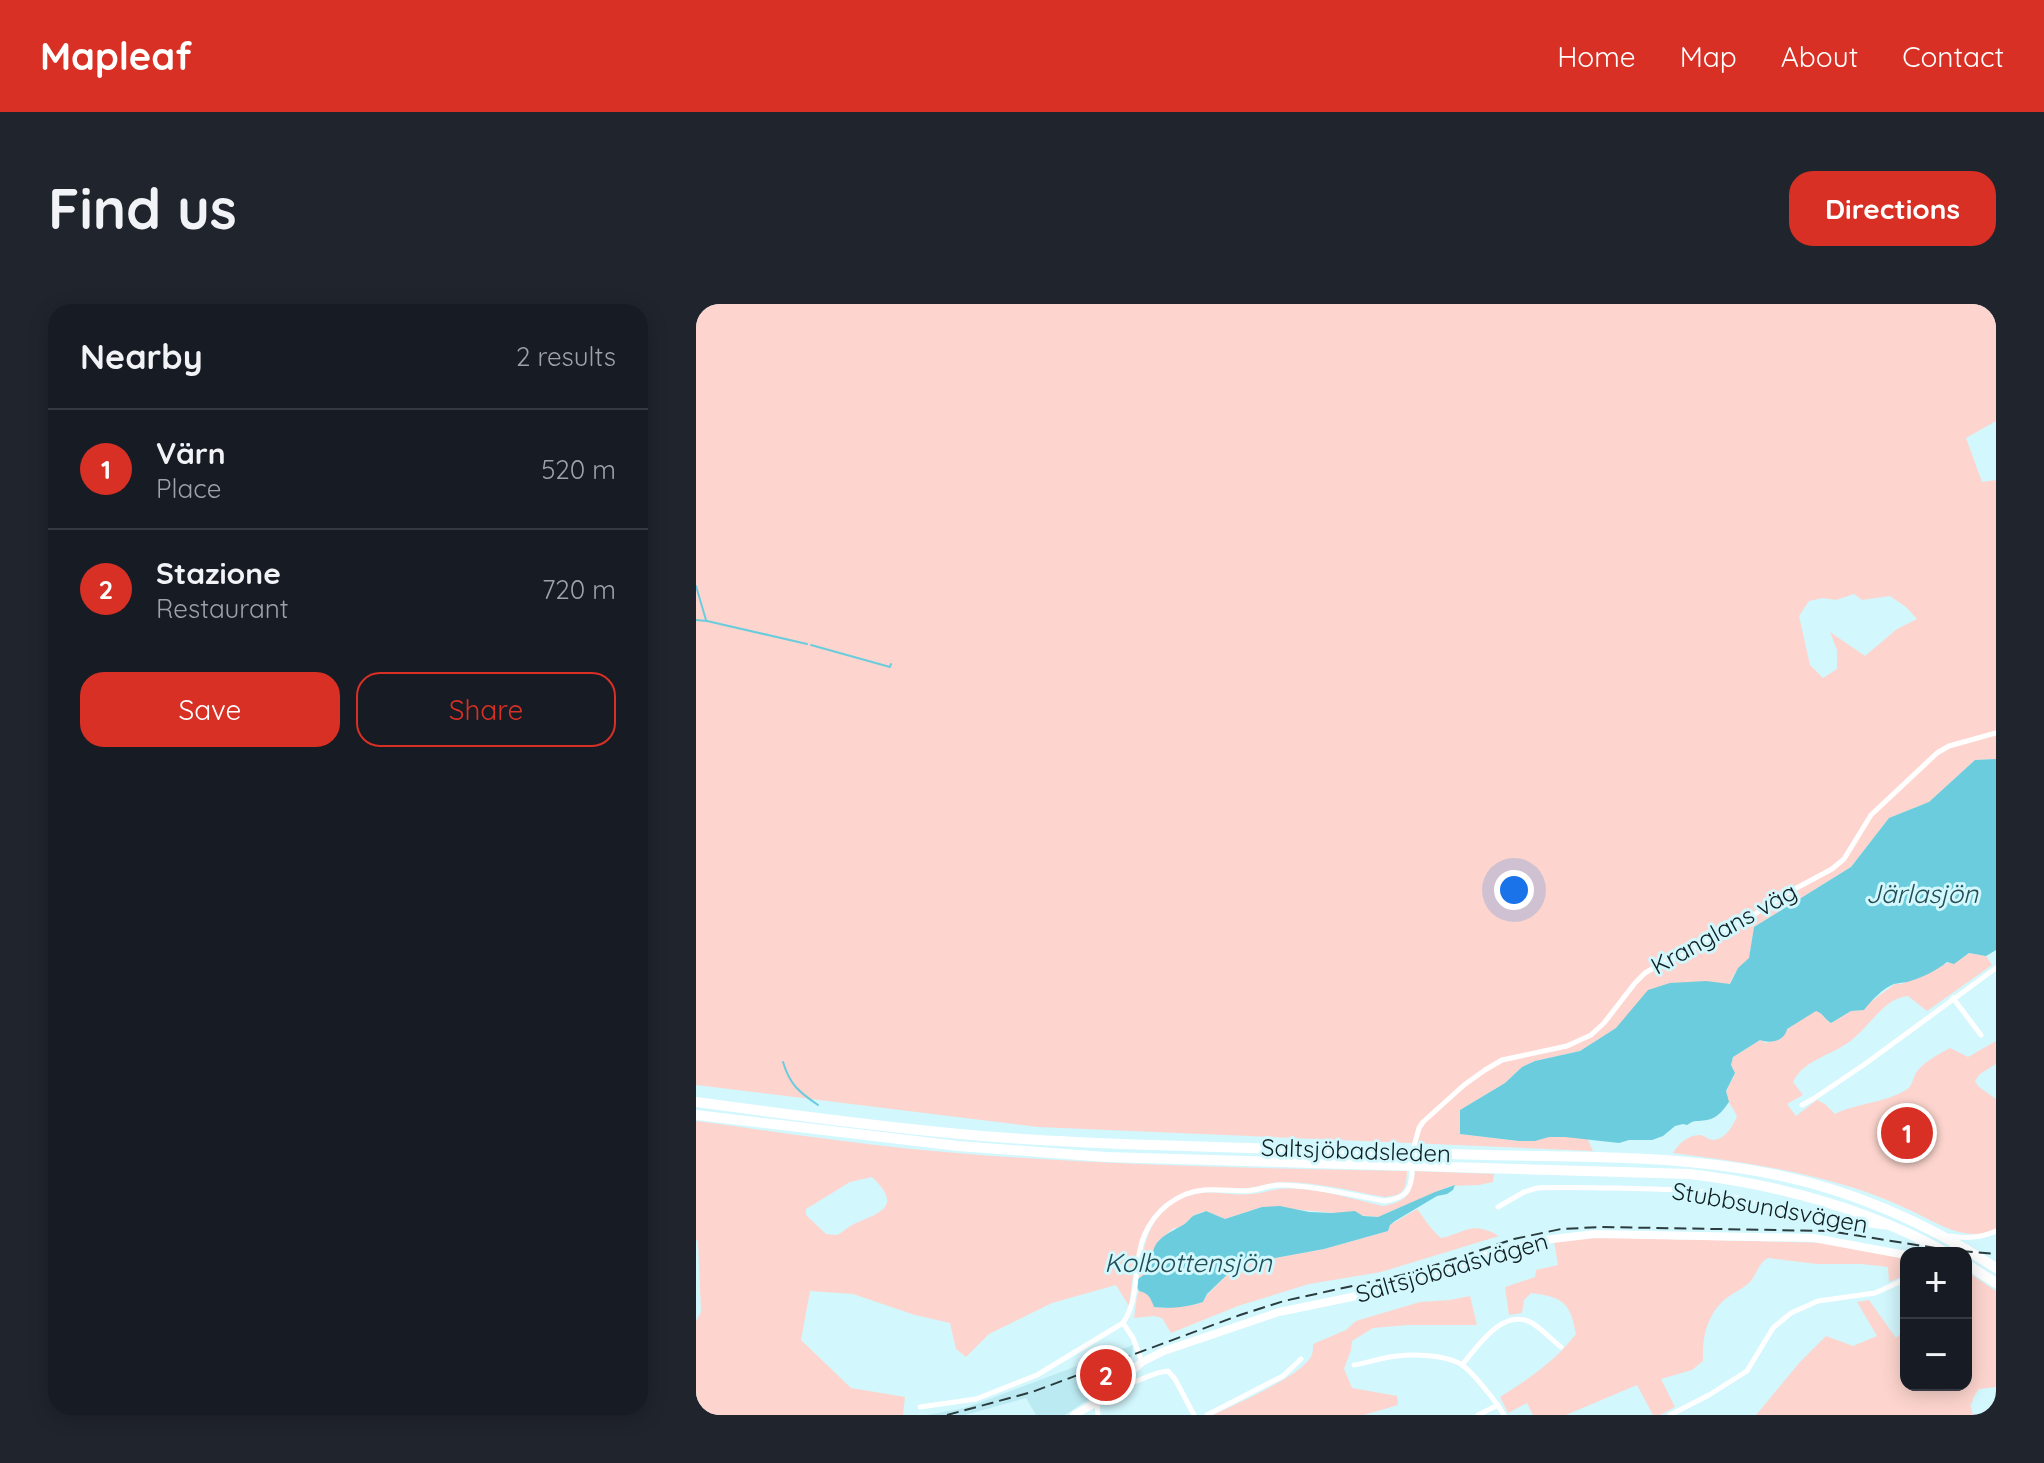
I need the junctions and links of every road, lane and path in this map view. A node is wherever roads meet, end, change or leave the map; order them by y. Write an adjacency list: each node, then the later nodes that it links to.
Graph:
1 (1996, 733): 8 (street, Kranglans väg)
2 (1996, 968): 3 (street)
3 (1953, 998): 4 (street); 6 (street)
4 (1981, 1035)
5 (696, 1102): 16 (highway, Saltsjöbadsleden)
6 (1802, 1105)
7 (696, 1115): 12 (highway, Saltsjöbadsleden)
8 (1414, 1146)
9 (1412, 1172): 19 (street)
10 (1498, 1207): 11 (street, Stubbsundsvägen)
11 (1996, 1231)
12 (1935, 1247)
13 (1900, 1254): 22 (street, Saltsjöbadsvägen)
14 (1972, 1263): 16 (street)
15 (1972, 1266): 18 (highway)
16 (1996, 1266)
17 (1900, 1282): 35 (street)
18 (1996, 1283)
19 (1123, 1323): 22 (street); 28 (street)
20 (1561, 1347): 24 (street)
21 (1301, 1359): 32 (street)
22 (1142, 1362): 25 (street, Saltsjöbadsvägen)
23 (1354, 1365): 24 (street)
24 (1462, 1365): 27 (street)
25 (1120, 1381): 26 (street, Saltsjöbadsvägen); 31 (street)
26 (1097, 1402): 29 (street, Saltsjöbadsvägen); 30 (street)
27 (1498, 1405): 33 (street); 34 (street)
28 (920, 1407)
29 (1074, 1415)
30 (1098, 1415)
31 (1194, 1415)
32 (1207, 1415)
33 (1478, 1415)
34 (1504, 1415)
35 (1670, 1415)

